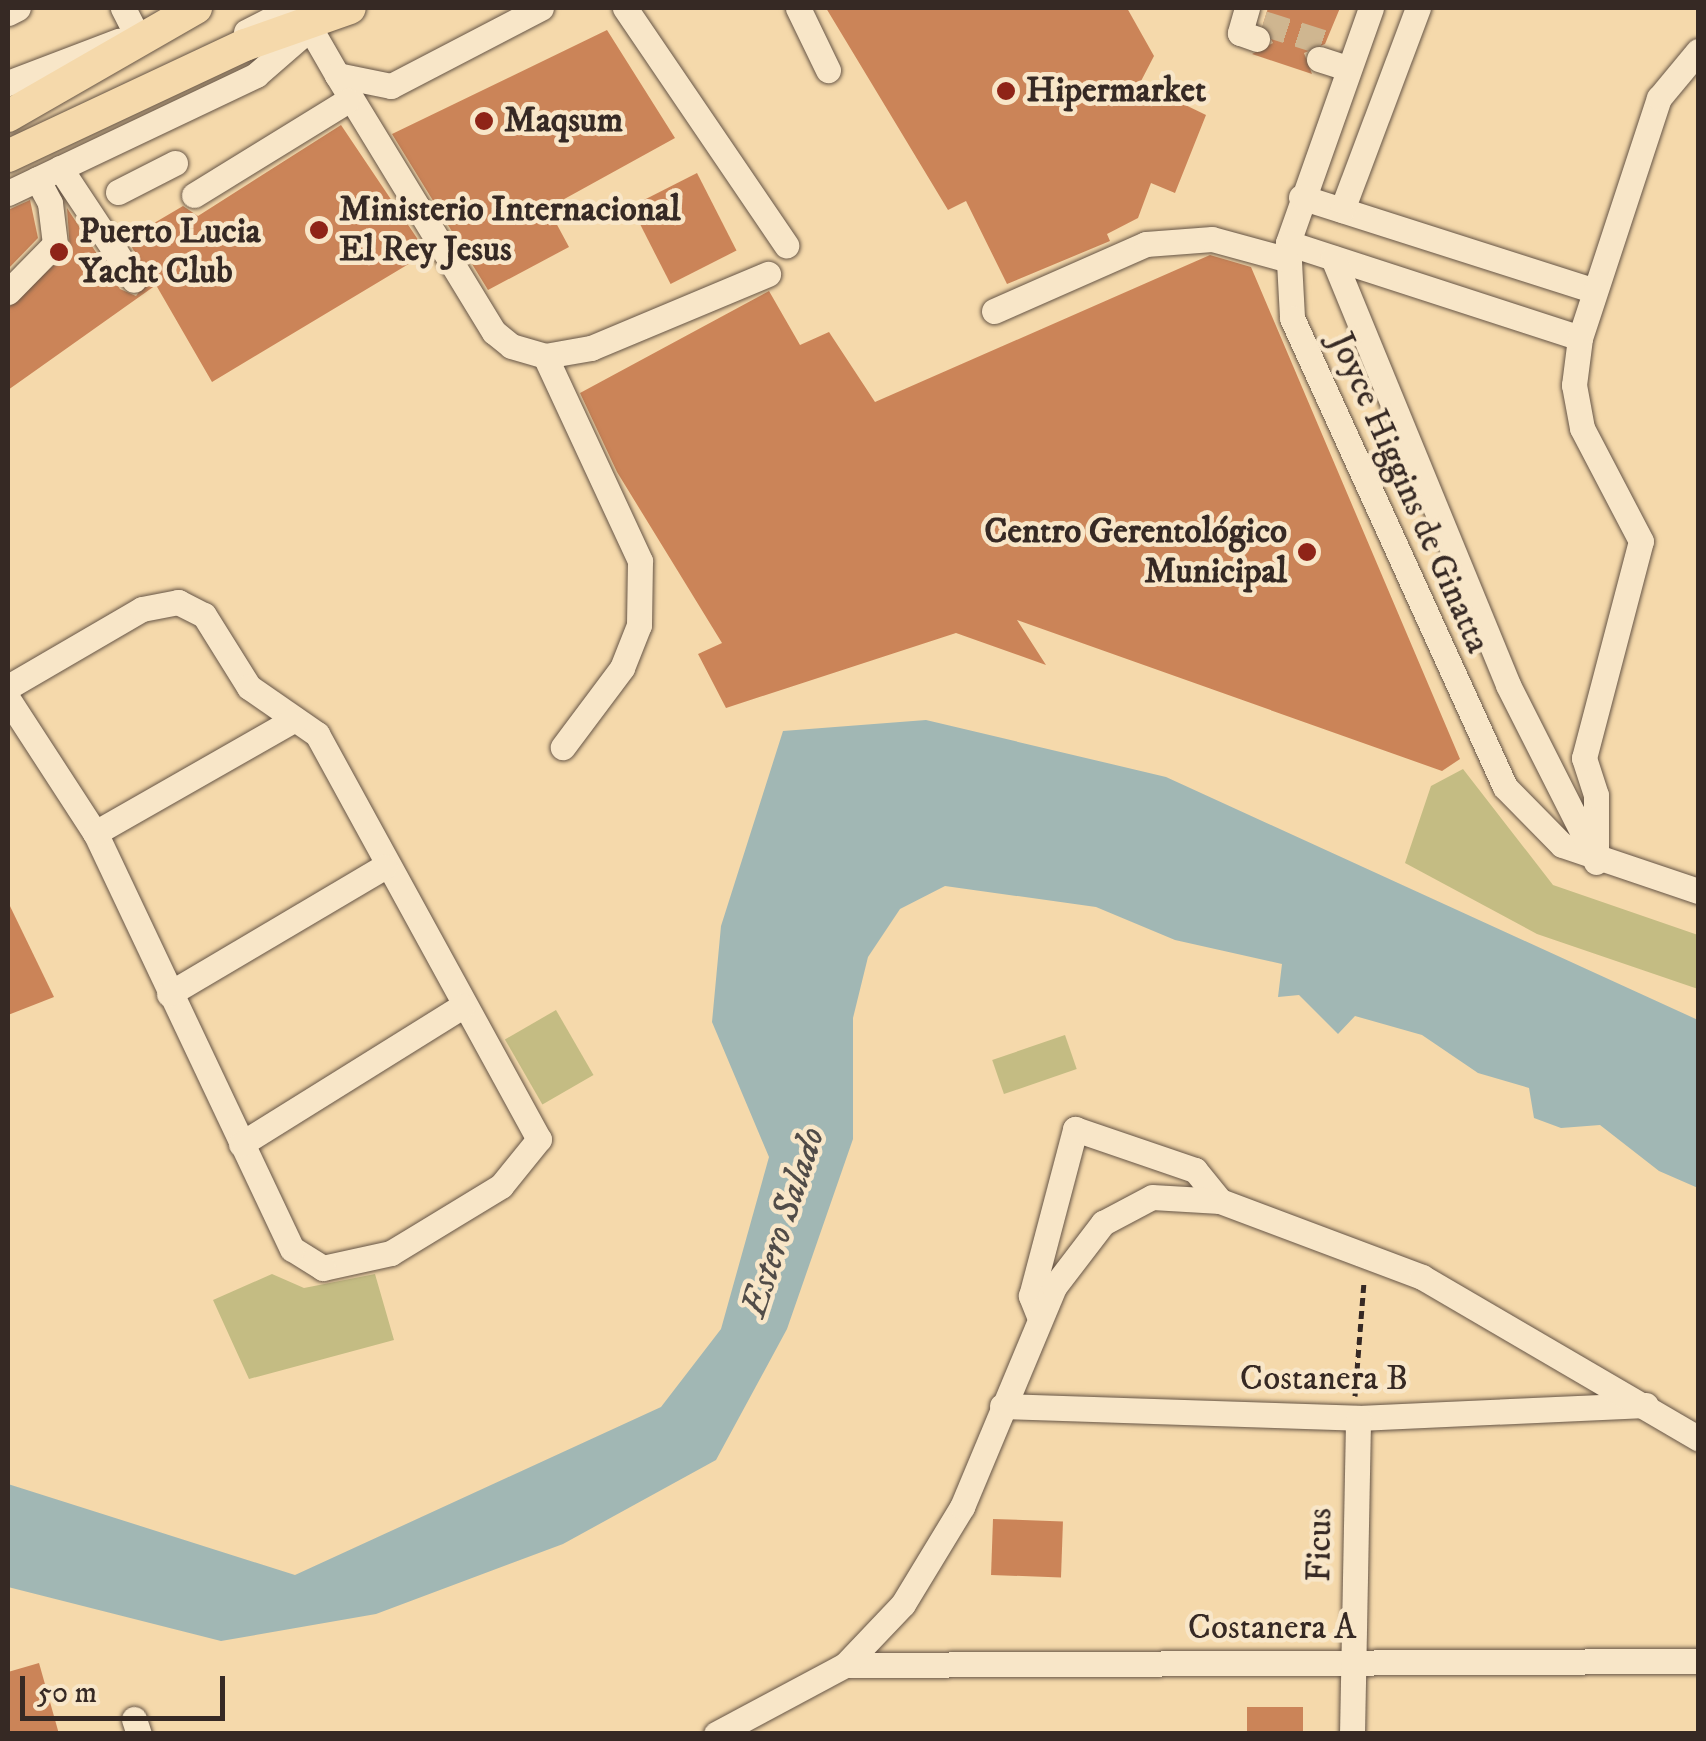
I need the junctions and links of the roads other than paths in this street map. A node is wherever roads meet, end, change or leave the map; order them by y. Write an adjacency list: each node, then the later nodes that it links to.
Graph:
1 (18, 8): 10 (street)
2 (123, 8): 12 (street)
3 (350, 8): 11 (main road)
4 (541, 8): 17 (street)
5 (625, 8): 29 (street)
6 (798, 8): 16 (street)
7 (1371, 8): 15 (street, Joyce Higgins de Ginatta)
8 (1418, 8): 28 (street)
9 (193, 12): 12 (street); 20 (main road)
10 (8, 13)
11 (301, 18): 17 (street); 21 (main road); 23 (street)
12 (136, 34): 18 (street)
13 (1323, 51): 15 (street)
14 (1698, 52): 34 (street)
15 (1350, 61): 27 (street, Joyce Higgins de Ginatta)
16 (828, 70)
17 (337, 75): 19 (street)
18 (8, 83)
19 (347, 101): 26 (street); 38 (street)
20 (8, 116)
21 (13, 154)
22 (176, 164): 25 (street)
23 (49, 174): 24 (street); 33 (street); 35 (street)
24 (8, 192)
25 (118, 192)
26 (194, 194)
27 (1301, 196): 28 (street); 30 (street, Joyce Higgins de Ginatta)
28 (1342, 210): 34 (street)
29 (786, 245)
30 (1286, 251): 31 (street); 36 (street); 44 (street, Joyce Higgins de Ginatta)
31 (1333, 258): 37 (street); 44 (street)
32 (768, 274): 38 (street)
33 (134, 280)
34 (1594, 290): 37 (street)
35 (8, 292)
36 (994, 311)
37 (1580, 338): 44 (street)
38 (546, 356): 42 (street)
39 (8, 688): 41 (street)
40 (8, 700): 43 (street)
41 (295, 719): 43 (street); 45 (street)
42 (564, 747)
43 (95, 834): 47 (street)
44 (1596, 862): 46 (street, Joyce Higgins de Ginatta)
45 (384, 867): 47 (street); 48 (street)
46 (1698, 891)
47 (169, 994): 49 (street)
48 (463, 1006): 49 (street); 49 (street)
49 (241, 1144)
50 (1220, 1201): 51 (street); 51 (street); 52 (street)
51 (1039, 1316): 53 (street)
52 (1646, 1404): 54 (street, Costanera B); 55 (street)
53 (1002, 1406): 54 (street, Costanera B); 58 (street)
54 (1358, 1418): 57 (street, Ficus)
55 (1698, 1438)
56 (1698, 1662): 57 (street, Costanera A)
57 (1352, 1663): 58 (street, Costanera A); 60 (street, Ficus)
58 (846, 1665): 59 (street)
59 (716, 1734)
60 (1352, 1734)

